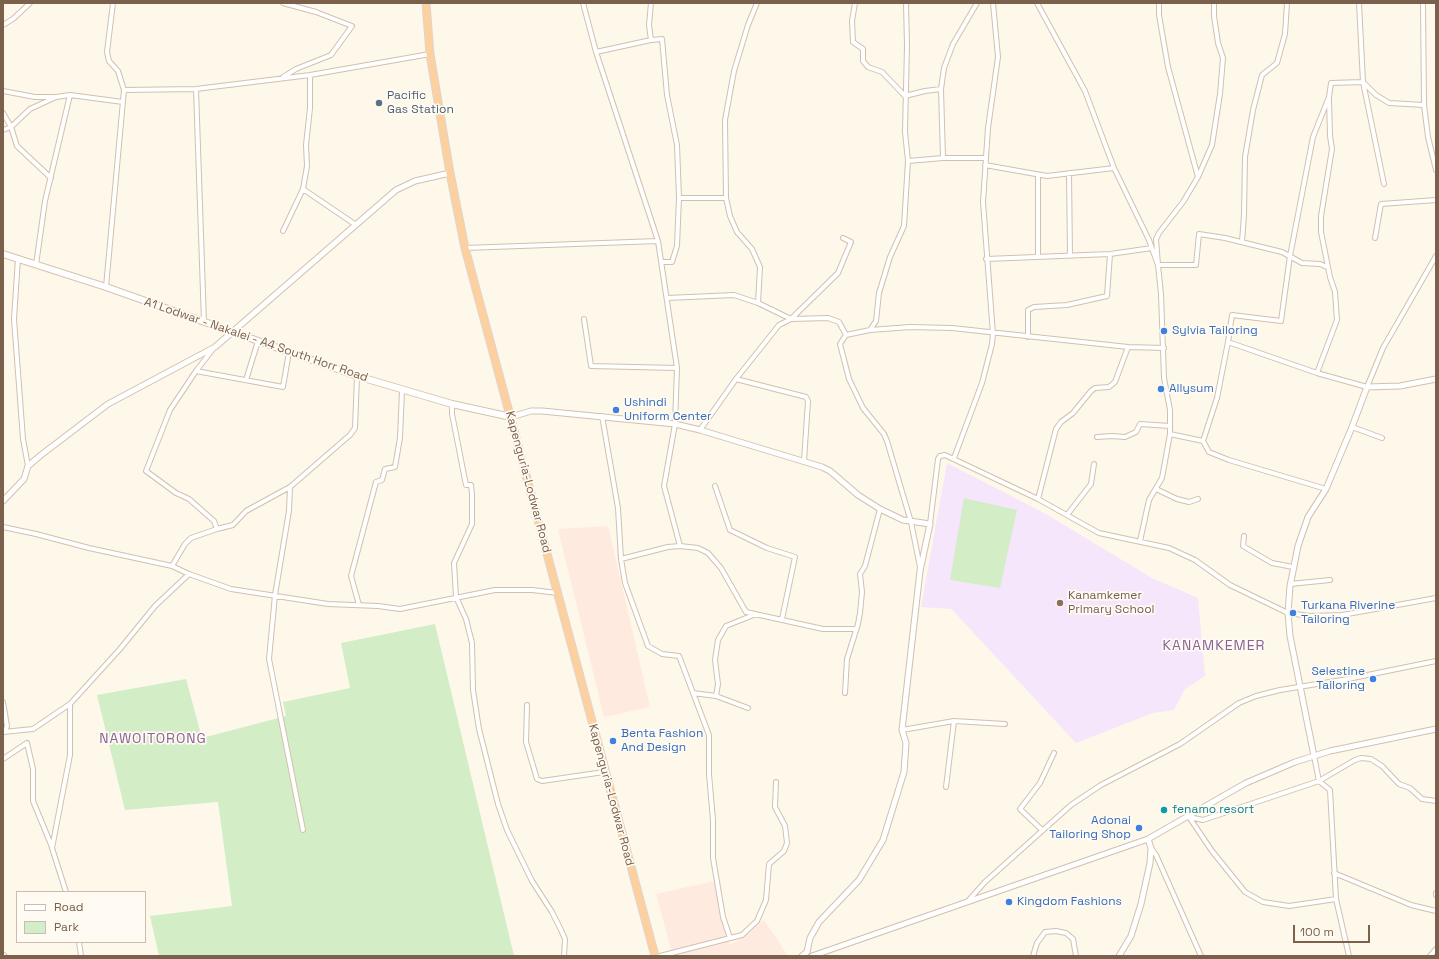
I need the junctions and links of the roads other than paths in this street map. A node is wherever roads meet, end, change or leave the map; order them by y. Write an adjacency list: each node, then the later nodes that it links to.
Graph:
1 (30, 3): 18 (street)
2 (112, 3): 27 (street)
3 (283, 3): 23 (street)
4 (426, 3): 21 (highway, Kapenguria-Lodwar Road)
5 (583, 3): 20 (street)
6 (651, 3): 19 (street)
7 (757, 3): 52 (street)
8 (855, 3): 30 (street)
9 (906, 3): 30 (street)
10 (977, 3): 26 (street)
11 (993, 3): 39 (street)
12 (1037, 3): 42 (street)
13 (1159, 3): 47 (street)
14 (1214, 3): 47 (street)
15 (1287, 3): 59 (street)
16 (1359, 3): 24 (street)
17 (1423, 3): 34 (street)
18 (3, 25)
19 (651, 40): 20 (street); 51 (street)
20 (596, 52): 58 (street)
21 (430, 54): 22 (street); 44 (highway, Kapenguria-Lodwar Road)
22 (310, 75): 23 (street); 50 (street)
23 (281, 78): 25 (street)
24 (1363, 82): 31 (street); 34 (street); 49 (street)
25 (196, 89): 27 (street); 79 (street)
26 (941, 89): 30 (street); 38 (street)
27 (124, 90): 33 (street)
28 (3, 91): 32 (street)
29 (70, 95): 32 (street); 33 (street); 48 (street)
30 (906, 96): 40 (street)
31 (1329, 96): 65 (street); 73 (street)
32 (56, 97): 36 (street)
33 (123, 102): 74 (street)
34 (1424, 105): 43 (street)
35 (3, 113): 36 (street)
36 (11, 127): 37 (street); 48 (street)
37 (3, 130)
38 (943, 158): 39 (street); 40 (street)
39 (986, 158): 41 (street)
40 (908, 161): 80 (street)
41 (985, 165): 46 (street); 69 (street)
42 (1114, 168): 45 (street); 61 (street)
43 (1436, 170)
44 (450, 173): 54 (street); 60 (highway, Kapenguria-Lodwar Road)
45 (1069, 173): 46 (street); 64 (street)
46 (1038, 175): 67 (street)
47 (1198, 177): 72 (street)
48 (51, 178): 71 (street)
49 (1384, 184)
50 (303, 189): 54 (street); 55 (street)
51 (679, 198): 52 (street); 70 (street)
52 (726, 198): 76 (street)
53 (1436, 200): 57 (street)
54 (356, 224): 81 (street)
55 (283, 231)
56 (843, 238): 78 (street)
57 (1376, 238)
58 (658, 241): 60 (street); 70 (street)
59 (1242, 242): 65 (street); 72 (street)
60 (465, 248): 102 (highway, Kapenguria-Lodwar Road)
61 (1152, 248): 63 (street); 72 (street)
62 (3, 254): 68 (main road, A1 Lodwar - Nakalei - A4 South Horr Road)
63 (1110, 254): 64 (street); 84 (street)
64 (1070, 256): 67 (street)
65 (1290, 256): 73 (street); 86 (street)
66 (1436, 256): 98 (street)
67 (1038, 257): 69 (street)
68 (18, 258): 71 (main road, A1 Lodwar - Nakalei - A4 South Horr Road); 114 (street)
69 (986, 258): 82 (street)
70 (662, 262): 75 (street)
71 (36, 265): 74 (main road, A1 Lodwar - Nakalei - A4 South Horr Road)
72 (1158, 265): 89 (street)
73 (1328, 267): 93 (street)
74 (106, 287): 79 (main road, A1 Lodwar - Nakalei - A4 South Horr Road)
75 (666, 298): 76 (street); 91 (street)
76 (758, 303): 78 (street)
77 (584, 319): 91 (street)
78 (791, 319): 83 (street); 95 (street)
79 (204, 322): 81 (main road, A1 Lodwar - Nakalei - A4 South Horr Road)
80 (870, 330): 82 (street); 83 (street)
81 (231, 332): 85 (main road, A1 Lodwar - Nakalei - A4 South Horr Road); 87 (street)
82 (993, 334): 84 (street); 111 (street)
83 (846, 335): 124 (street)
84 (1028, 337): 88 (street)
85 (258, 341): 90 (main road, A1 Lodwar - Nakalei - A4 South Horr Road); 97 (street)
86 (1228, 342): 93 (street); 110 (street)
87 (215, 347): 92 (street); 114 (street)
88 (1128, 347): 89 (street); 119 (street)
89 (1164, 348): 104 (street)
90 (289, 352): 94 (main road, A1 Lodwar - Nakalei - A4 South Horr Road); 97 (street)
91 (677, 368): 103 (street)
92 (196, 371): 97 (street); 127 (street)
93 (1317, 374): 98 (street)
94 (357, 376): 99 (main road, A1 Lodwar - Nakalei - A4 South Horr Road); 116 (street)
95 (736, 379): 106 (street); 112 (street)
96 (1436, 379): 98 (street)
97 (246, 380)
98 (1367, 387): 105 (street)
99 (402, 390): 100 (main road, A1 Lodwar - Nakalei - A4 South Horr Road); 142 (street)
100 (452, 404): 102 (main road, A1 Lodwar - Nakalei - A4 South Horr Road); 140 (street)
101 (602, 416): 102 (street); 103 (street); 131 (street)
102 (511, 417): 138 (highway, Kapenguria-Lodwar Road)
103 (675, 424): 106 (street); 130 (street)
104 (1170, 426): 107 (street); 108 (street)
105 (1352, 428): 109 (street); 118 (street)
106 (700, 430): 112 (street)
107 (1170, 434): 110 (street); 117 (street)
108 (1097, 437)
109 (1382, 438)
110 (1203, 441): 118 (street)
111 (954, 458): 119 (street); 125 (street)
112 (804, 461): 122 (street)
113 (1094, 464): 123 (street)
114 (28, 466): 121 (street)
115 (715, 486): 145 (street)
116 (290, 488): 127 (street); 139 (street)
117 (1156, 489): 120 (street); 129 (street)
118 (1326, 489): 133 (street)
119 (1038, 499): 123 (street)
120 (1198, 499)
121 (3, 501)
122 (880, 508): 124 (street); 146 (street)
123 (1067, 515): 129 (street)
124 (911, 522): 125 (street); 134 (street)
125 (930, 524): 134 (street)
126 (3, 527): 132 (street)
127 (217, 529): 132 (street)
128 (1244, 536): 133 (street)
129 (1140, 541): 143 (street)
130 (680, 546): 131 (street); 144 (street)
131 (621, 559): 149 (street)
132 (172, 566): 135 (street)
133 (1293, 567): 137 (street)
134 (920, 571): 158 (street)
135 (189, 574): 139 (street); 153 (street)
136 (1330, 580): 137 (street)
137 (1290, 584): 143 (street)
138 (558, 593): 140 (street); 164 (highway, Kapenguria-Lodwar Road)
139 (275, 595): 142 (street); 170 (street)
140 (456, 597): 142 (street); 185 (street)
141 (1436, 598): 143 (street)
142 (359, 605)
143 (1288, 613): 148 (street)
144 (756, 614): 145 (street); 151 (street)
145 (782, 619): 146 (street)
146 (856, 629): 150 (street)
147 (1436, 661): 148 (street)
148 (1299, 686): 162 (street); 171 (street)
149 (693, 693): 151 (street); 180 (street)
150 (845, 693)
151 (716, 696): 155 (street)
152 (3, 702): 160 (street)
153 (70, 704): 160 (street); 173 (street)
154 (527, 705): 164 (street)
155 (748, 708)
156 (954, 721): 157 (street); 158 (street); 167 (street)
157 (1005, 724)
158 (902, 730): 188 (street)
159 (1435, 730): 162 (street)
160 (4, 732)
161 (1054, 753): 171 (street)
162 (1314, 756): 165 (street); 169 (street)
163 (3, 759): 173 (street)
164 (604, 772): 186 (highway, Kapenguria-Lodwar Road)
165 (1319, 781): 168 (street); 169 (street); 175 (street)
166 (776, 782): 180 (street)
167 (946, 787)
168 (1436, 801)
169 (1189, 817): 172 (street); 177 (street)
170 (303, 830)
171 (1042, 830): 178 (street)
172 (1148, 839): 174 (street); 178 (street)
173 (52, 848): 176 (street)
174 (1151, 848): 192 (street); 193 (street)
175 (1334, 873): 177 (street); 179 (street)
176 (66, 891)
177 (1336, 899): 194 (street)
178 (968, 902): 183 (street)
179 (1436, 912)
180 (730, 938): 187 (street)
181 (79, 943): 184 (street)
182 (1436, 949): 195 (street)
183 (819, 954): 189 (street)
184 (81, 956)
185 (564, 956)
186 (655, 956)
187 (660, 956)
188 (802, 956)
189 (812, 956)
190 (1033, 956): 191 (street)
191 (1076, 956)
192 (1119, 956)
193 (1201, 956)
194 (1349, 956)
195 (1430, 956)

